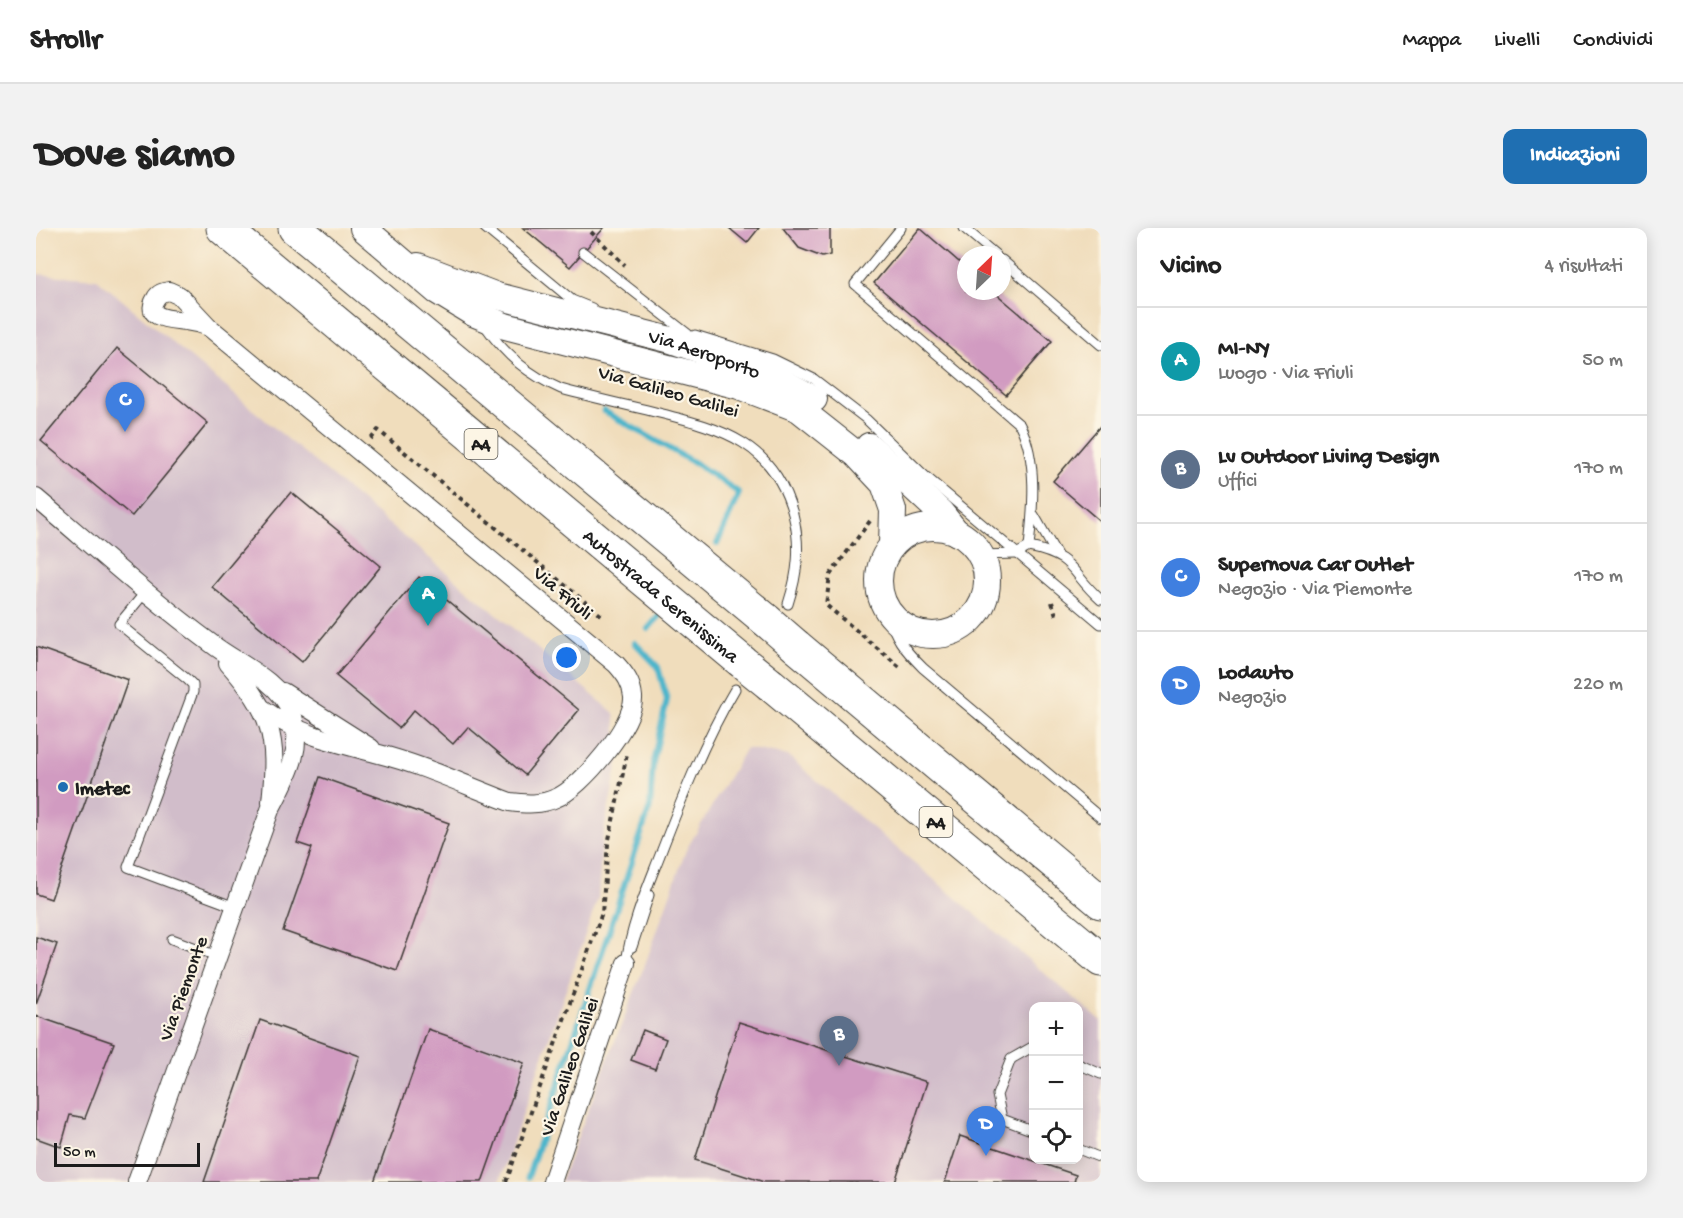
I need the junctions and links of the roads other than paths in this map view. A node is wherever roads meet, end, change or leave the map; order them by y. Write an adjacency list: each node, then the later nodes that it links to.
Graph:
1 (223, 228): 31 (highway, Autostrada Serenissima / A4)
2 (295, 228): 28 (highway, A4)
3 (363, 228): 9 (main road, Via Aeroporto)
4 (485, 228): 11 (lane)
5 (901, 228): 18 (lane)
6 (964, 228): 7 (lane)
7 (985, 246)
8 (583, 252): 15 (lane)
9 (404, 261): 12 (main road, Via Aeroporto); 19 (main road, Via Aeroporto)
10 (1011, 268): 16 (lane)
11 (601, 311)
12 (484, 318): 20 (main road, Via Aeroporto); 28 (lane, Via Galileo Galilei)
13 (656, 325): 15 (lane)
14 (210, 327): 35 (street, Via Friuli)
15 (688, 334): 22 (lane)
16 (1101, 345)
17 (36, 498): 25 (street, Via Piemonte)
18 (1034, 515): 21 (lane); 24 (lane)
19 (957, 532): 20 (main road); 23 (main road)
20 (892, 545): 27 (main road)
21 (1029, 547): 22 (lane); 24 (lane)
22 (1016, 554): 23 (lane); 29 (lane)
23 (980, 555): 27 (main road)
24 (1057, 555): 26 (lane)
25 (147, 590): 30 (street, Via Piemonte); 39 (lane)
26 (1101, 600)
27 (887, 611): 37 (lane)
28 (777, 612): 38 (highway, A4, bridge)
29 (1101, 624)
30 (211, 644): 32 (street, Via Piemonte); 33 (street, Via Piemonte)
31 (737, 674): 42 (highway, Autostrada Serenissima / A4, bridge); 43 (lane, Via Galileo Galilei)
32 (266, 681): 34 (street, Via Piemonte); 35 (street, Via Friuli)
33 (263, 709): 34 (street, Via Friuli); 36 (street, Via Piemonte)
34 (295, 728): 35 (street, Via Friuli); 36 (street, Via Piemonte)
35 (380, 754)
36 (270, 810): 39 (street, Via Piemonte)
37 (1101, 818)
38 (1101, 902)
39 (235, 907): 41 (street, Via Piemonte)
40 (172, 939): 41 (lane)
41 (217, 956): 50 (street, Via Piemonte)
42 (1101, 960)
43 (626, 963): 51 (street, Via Galileo Galilei)
44 (1029, 1049): 47 (lane)
45 (1083, 1066): 46 (lane)
46 (1101, 1074)
47 (1029, 1129)
48 (1083, 1151): 49 (lane)
49 (1101, 1158)
50 (137, 1182)
51 (552, 1182)

